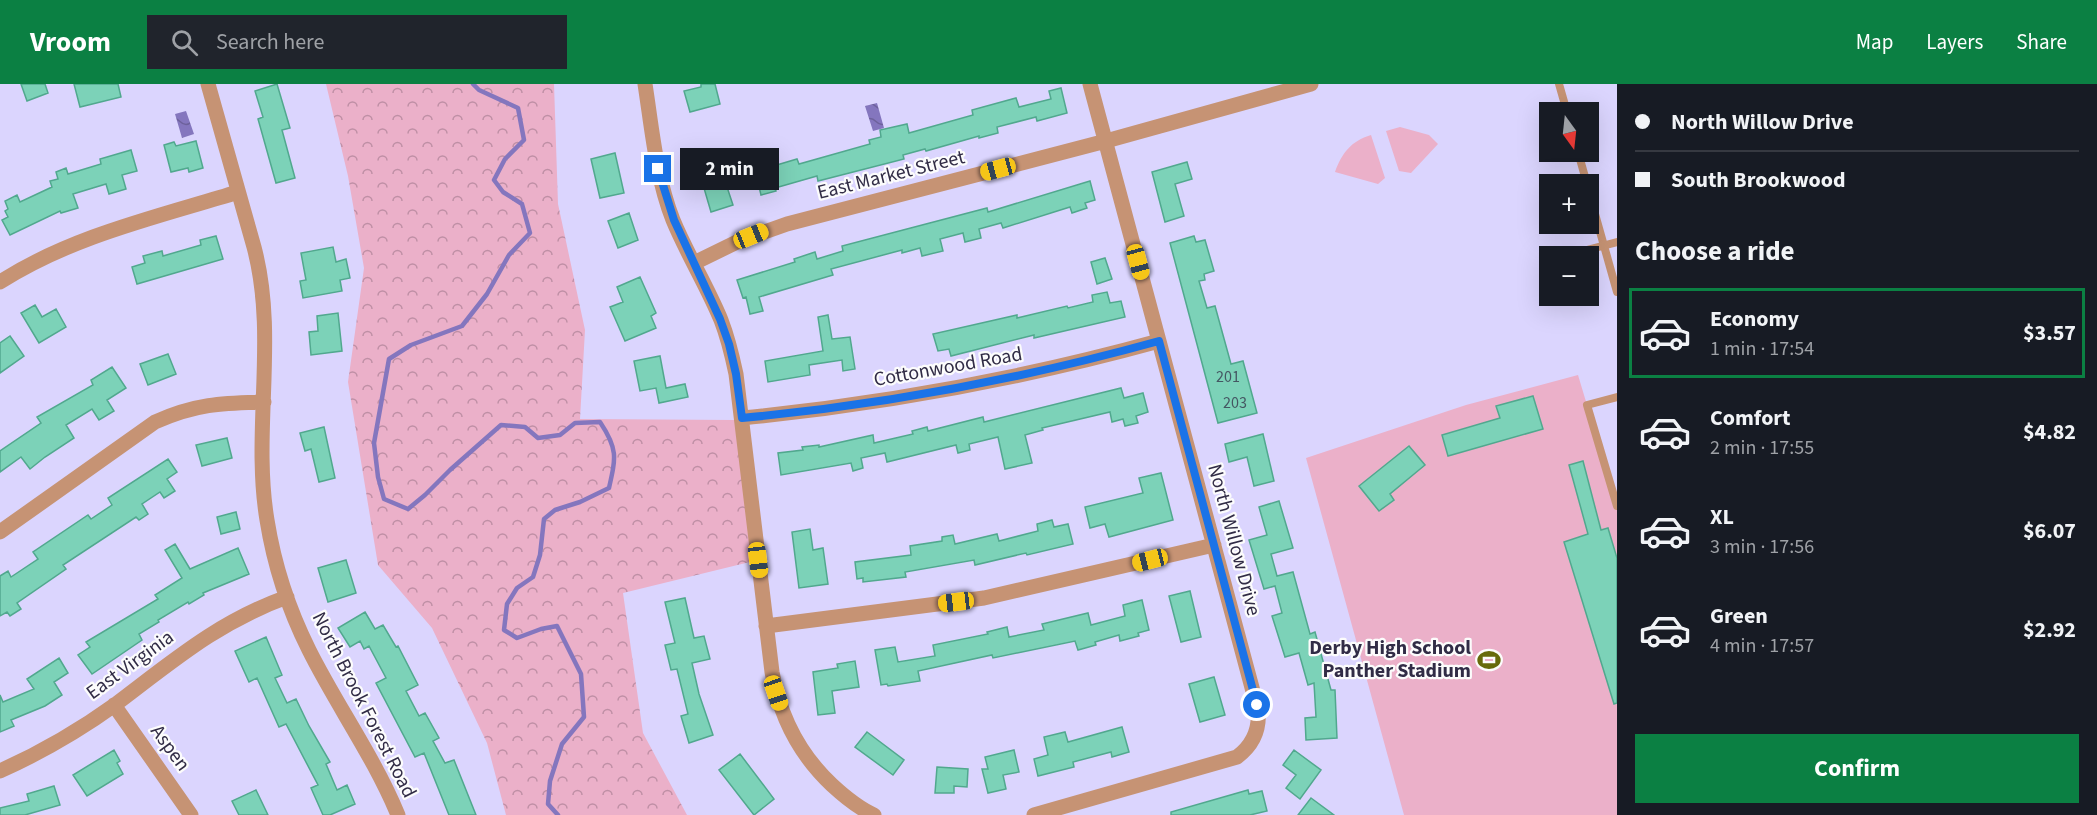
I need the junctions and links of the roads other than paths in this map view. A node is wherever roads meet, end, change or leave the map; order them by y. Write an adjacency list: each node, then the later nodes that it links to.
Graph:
1 (208, 84): 8 (street, North Brook Forest Road)
2 (645, 84): 13 (street)
3 (1090, 84): 7 (street, North Willow Drive)
4 (1311, 84): 7 (street, East Market Street)
5 (1559, 84): 6 (lane)
6 (1564, 102)
7 (1106, 141): 13 (street, East Market Street); 16 (street, North Willow Drive)
8 (238, 192): 14 (street); 18 (street, North Brook Forest Road)
9 (1599, 228): 11 (lane)
10 (1617, 242): 11 (lane)
11 (1604, 245): 12 (lane); 15 (lane)
12 (1599, 246)
13 (694, 263): 19 (street)
14 (0, 282)
15 (1617, 292)
16 (1159, 341): 19 (street, Cottonwood Road); 22 (street, North Willow Drive)
17 (1617, 397): 20 (lane)
18 (264, 402): 21 (street); 23 (street, North Brook Forest Road)
19 (742, 418): 24 (street)
20 (1617, 506)
21 (0, 532)
22 (1214, 545): 24 (street); 27 (street, North Willow Drive)
23 (287, 597): 25 (street, East Virginia); 29 (street, North Brook Forest Road)
24 (766, 626): 30 (street)
25 (114, 705): 26 (street, East Virginia); 28 (street, Aspen)
26 (0, 771)
27 (1057, 812): 31 (street, North Willow Drive)
28 (191, 815)
29 (398, 815)
30 (874, 815)
31 (1035, 815)

